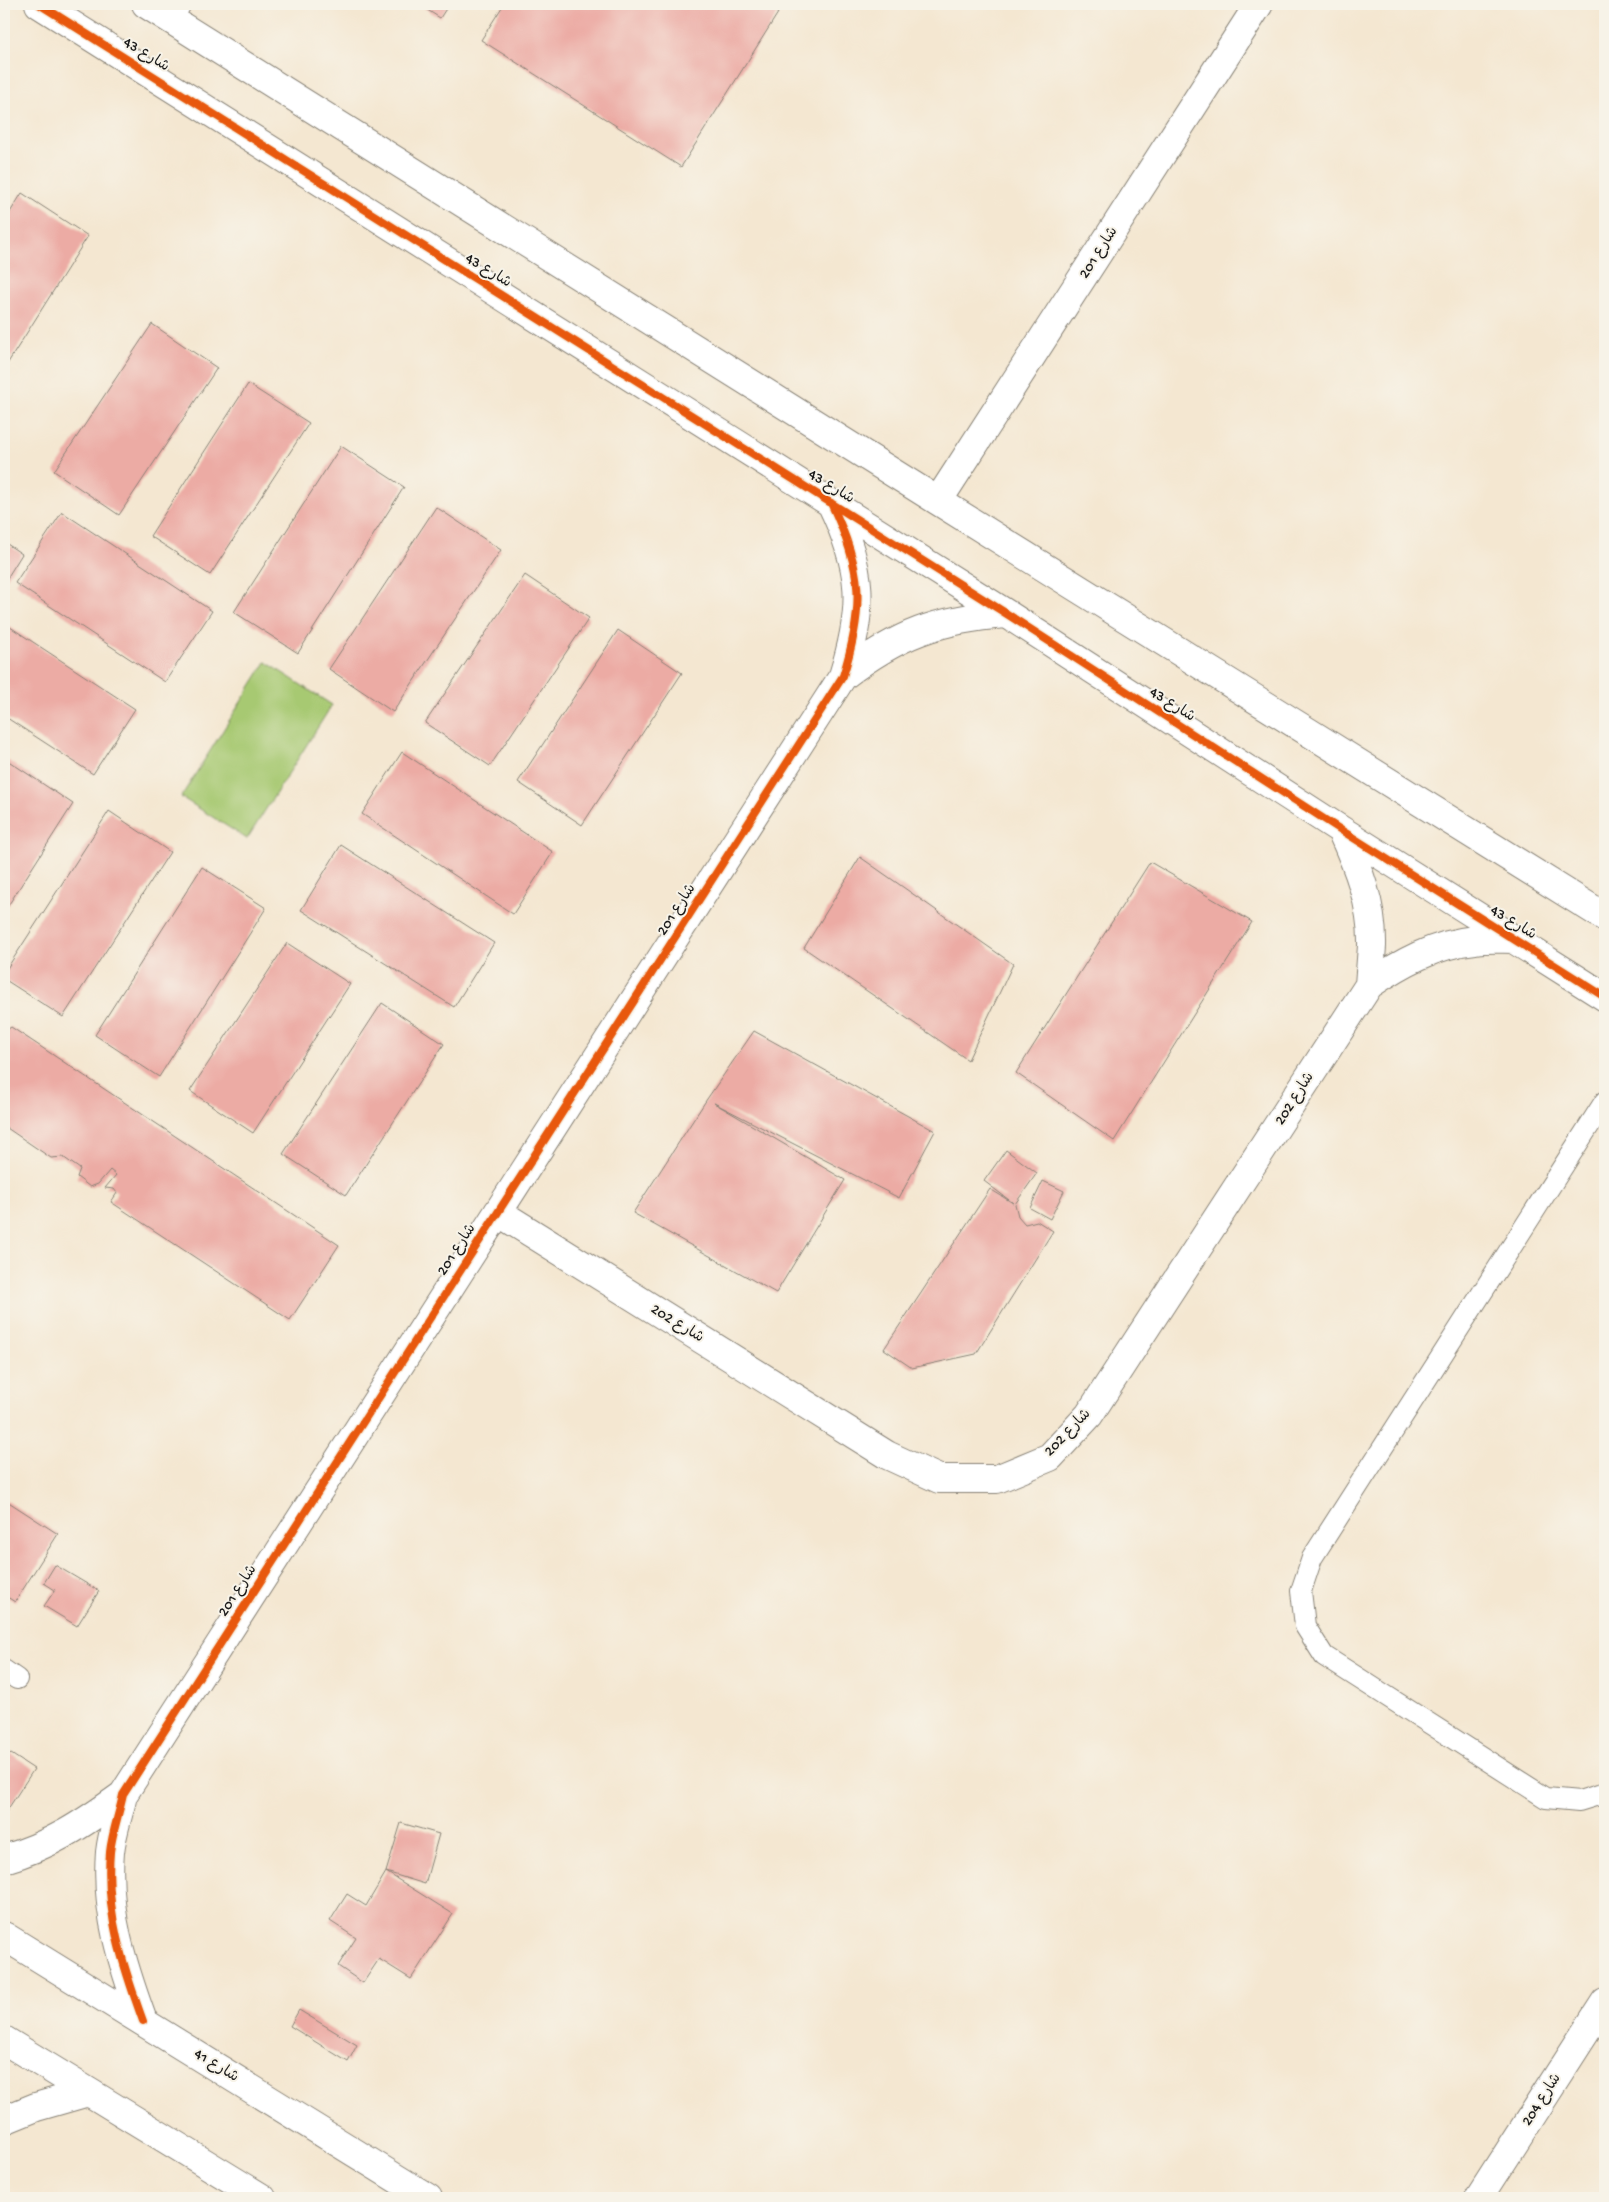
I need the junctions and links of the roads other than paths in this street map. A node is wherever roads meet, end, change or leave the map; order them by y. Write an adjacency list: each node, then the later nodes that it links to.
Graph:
1 (39, 4): 6 (street, شارع 43)
2 (146, 4): 4 (street)
3 (1259, 4): 5 (street, شارع 201)
4 (177, 12): 5 (street)
5 (938, 502): 10 (street)
6 (831, 503): 7 (street, شارع 43); 8 (street, شارع 201)
7 (1007, 614): 8 (street, شارع 201); 9 (street, شارع 43)
8 (843, 676): 15 (street, شارع 201)
9 (1341, 830): 11 (street, شارع 43); 12 (street, شارع 202)
10 (1605, 917)
11 (1514, 939): 12 (street, شارع 202); 13 (street, شارع 43)
12 (1369, 985): 15 (street, شارع 202)
13 (1605, 997)
14 (1605, 1101): 16 (lane)
15 (498, 1212): 17 (street, شارع 201)
16 (1605, 1793)
17 (123, 1795): 18 (street, شارع 201); 21 (street, شارع 201)
18 (4, 1859)
19 (4, 1936): 21 (street, شارع 41)
20 (1605, 2002): 27 (street, شارع 204)
21 (143, 2021): 26 (street, شارع 41)
22 (4, 2040): 23 (street)
23 (88, 2092): 24 (street); 25 (street)
24 (4, 2120)
25 (262, 2198)
26 (428, 2198)
27 (1479, 2198)

